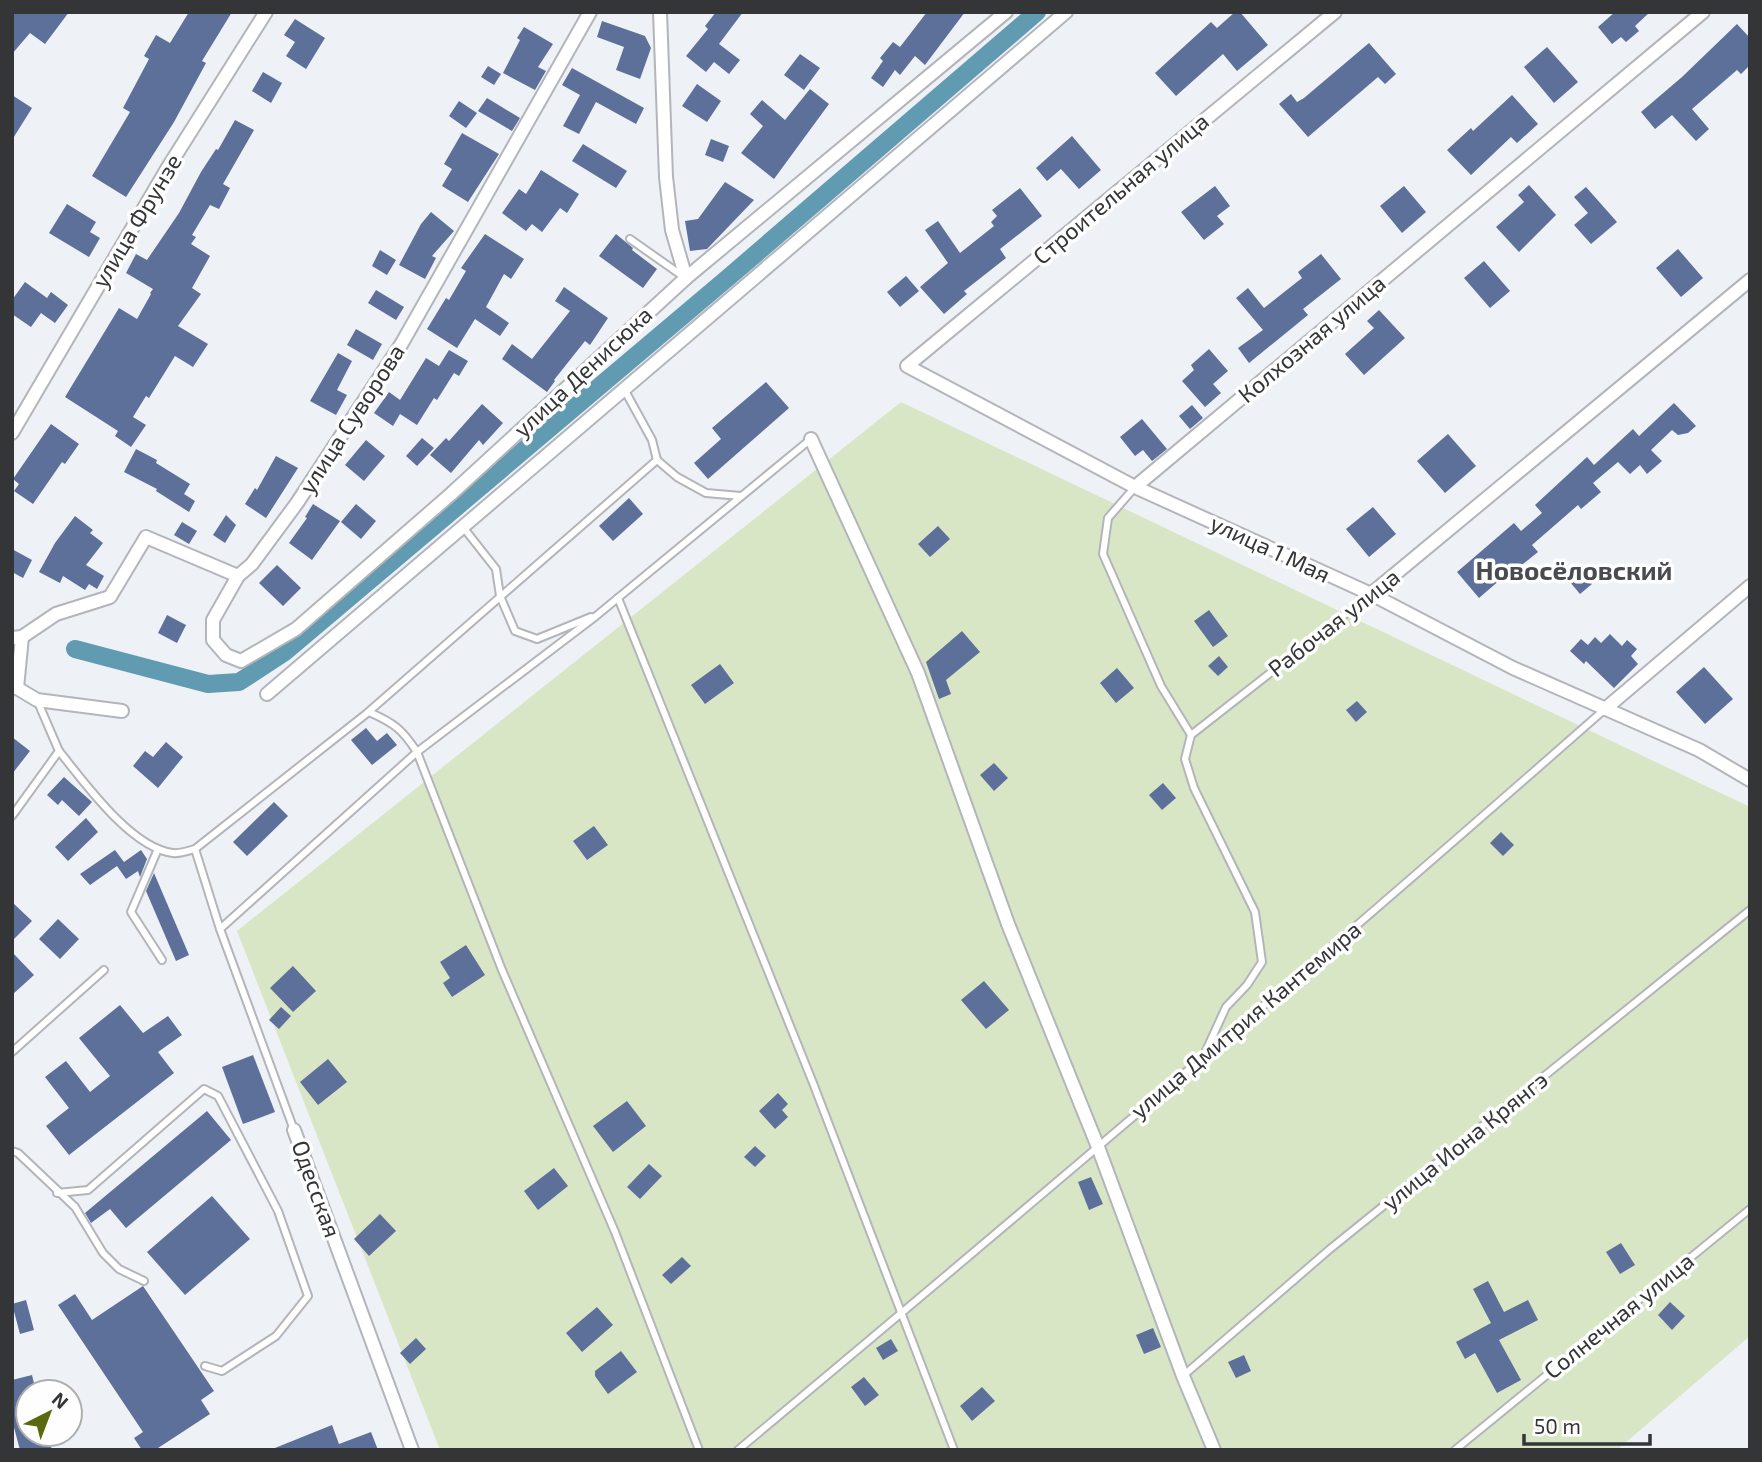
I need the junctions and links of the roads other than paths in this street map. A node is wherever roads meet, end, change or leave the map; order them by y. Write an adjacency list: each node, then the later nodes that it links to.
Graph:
1 (266, 12): 13 (street, улица Фрунзе)
2 (590, 12): 19 (street, улица Суворова)
3 (660, 12): 9 (street)
4 (1006, 12): 9 (street, улица Денисюка)
5 (1066, 12): 12 (street)
6 (1335, 12): 11 (street, Строительная улица)
7 (1703, 12): 16 (street, Колхозная улица)
8 (630, 239): 9 (lane)
9 (686, 278): 19 (street, улица Денисюка)
10 (1750, 280): 21 (street, Рабочая улица)
11 (907, 366): 16 (street, улица 1 Мая)
12 (624, 389): 15 (lane); 18 (street)
13 (12, 433)
14 (811, 439): 17 (lane); 46 (street)
15 (657, 460): 17 (lane); 22 (lane)
16 (1135, 487): 21 (street, улица 1 Мая); 32 (lane, Колхозная улица)
17 (741, 496): 23 (lane)
18 (463, 527): 22 (lane); 27 (street)
19 (239, 576): 25 (street)
20 (1750, 586): 29 (street, улица Дмитрия Кантемира)
21 (1371, 594): 29 (street, улица 1 Мая); 32 (lane, Рабочая улица)
22 (500, 597): 24 (lane); 31 (lane)
23 (618, 597): 24 (lane); 51 (lane)
24 (596, 616): 34 (lane)
25 (17, 638): 26 (street)
26 (15, 686): 28 (street)
27 (267, 694)
28 (37, 700): 30 (street); 33 (lane)
29 (1605, 709): 35 (street, улица 1 Мая); 44 (lane, улица Дмитрия Кантемира)
30 (122, 711)
31 (369, 712): 34 (lane); 38 (lane)
32 (1191, 735): 44 (lane)
33 (59, 751): 36 (lane); 37 (lane)
34 (417, 752): 40 (lane); 55 (lane)
35 (1750, 780)
36 (12, 816)
37 (158, 849): 38 (lane); 41 (lane)
38 (195, 849): 40 (lane, Одесская)
39 (1750, 910): 53 (lane, улица Иона Крянгэ)
40 (220, 929): 45 (lane, Одесская)
41 (162, 960)
42 (104, 970): 43 (lane)
43 (12, 1052)
44 (1203, 1057): 46 (lane, улица Дмитрия Кантемира)
45 (294, 1130): 54 (street, Одесская)
46 (1098, 1146): 51 (lane, улица Дмитрия Кантемира); 53 (street)
47 (12, 1151): 48 (lane)
48 (57, 1193): 50 (lane); 52 (lane)
49 (1750, 1209): 59 (lane, Солнечная улица)
50 (144, 1281)
51 (901, 1314): 56 (lane, улица Дмитрия Кантемира); 57 (lane)
52 (205, 1366)
53 (1183, 1376): 58 (street)
54 (412, 1450)
55 (699, 1450)
56 (738, 1450)
57 (954, 1450)
58 (1214, 1450)
59 (1455, 1450)

